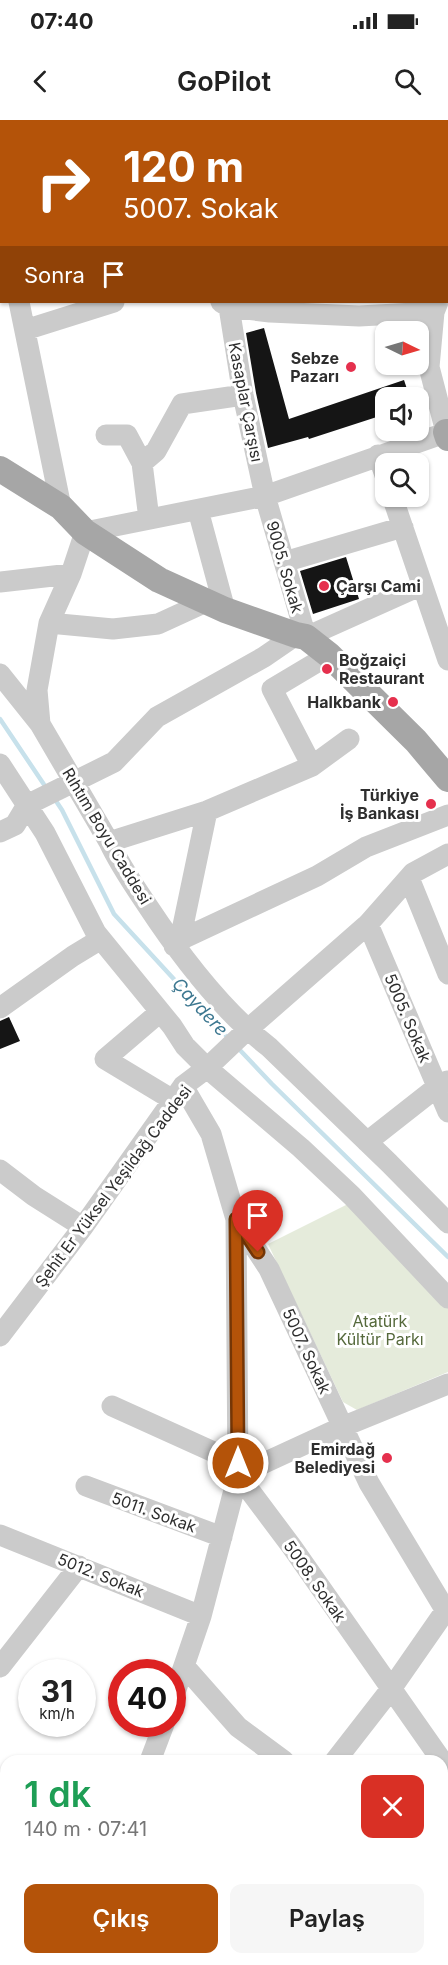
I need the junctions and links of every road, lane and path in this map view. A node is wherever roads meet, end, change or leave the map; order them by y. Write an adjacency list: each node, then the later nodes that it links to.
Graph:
1 (19, 303): 6 (street)
2 (111, 303): 6 (street)
3 (227, 303): 5 (street); 7 (street, Kasaplar Çarşısı)
4 (436, 307): 5 (street); 8 (street)
5 (358, 309)
6 (25, 330): 15 (street)
7 (243, 395): 12 (street); 14 (street, Kasaplar Çarşısı)
8 (447, 434): 10 (street)
9 (106, 435): 12 (street)
10 (385, 453)
11 (375, 456): 14 (street)
12 (142, 462): 18 (street)
13 (0, 469): 15 (main road)
14 (265, 496): 17 (street); 21 (street, 9005. Sokak)
15 (61, 507): 20 (main road)
16 (396, 507): 19 (street)
17 (198, 510): 18 (street); 25 (street)
18 (149, 519): 20 (street)
19 (402, 527): 21 (street); 24 (street)
20 (85, 532): 22 (street); 25 (main road)
21 (284, 562): 27 (street, 9005. Sokak)
22 (71, 574): 23 (street); 26 (street)
23 (0, 582)
24 (422, 585): 27 (street); 29 (street)
25 (215, 606): 26 (street); 27 (main road)
26 (49, 623): 31 (street)
27 (301, 636): 28 (main road); 35 (street)
28 (329, 655): 34 (street); 36 (main road)
29 (448, 660)
30 (0, 674): 31 (street, Rıhtım Boyu Caddesi)
31 (40, 724): 35 (street, Rıhtım Boyu Caddesi)
32 (350, 739): 34 (street)
33 (0, 764): 37 (street)
34 (312, 766): 38 (street)
35 (74, 780): 37 (street); 41 (street, Rıhtım Boyu Caddesi)
36 (448, 780)
37 (27, 805): 40 (street); 45 (street)
38 (207, 812): 41 (street); 46 (street)
39 (448, 814): 46 (street)
40 (0, 832)
41 (109, 842): 46 (street, Rıhtım Boyu Caddesi)
42 (448, 854): 43 (street, Şehit Er Yüksel Yeşildağ Caddesi)
43 (409, 878): 44 (street, Şehit Er Yüksel Yeşildağ Caddesi); 47 (street)
44 (368, 924): 50 (street, Şehit Er Yüksel Yeşildağ Caddesi); 52 (street, 5005. Sokak)
45 (100, 939): 48 (street); 49 (street)
46 (177, 943): 50 (street, Rıhtım Boyu Caddesi)
47 (448, 974)
48 (0, 1008)
49 (160, 1012): 51 (street); 53 (street)
50 (247, 1030): 51 (street, Şehit Er Yüksel Yeşildağ Caddesi); 55 (street, Rıhtım Boyu Caddesi)
51 (207, 1068): 53 (street, Şehit Er Yüksel Yeşildağ Caddesi); 60 (street)
52 (443, 1084): 54 (street, 5005. Sokak); 55 (street)
53 (178, 1093): 57 (street, 5007. Sokak); 59 (street, Şehit Er Yüksel Yeşildağ Caddesi)
54 (448, 1112)
55 (367, 1142): 58 (street, Rıhtım Boyu Caddesi)
56 (0, 1170): 59 (street)
57 (236, 1219): 64 (street, 5007. Sokak); 65 (street)
58 (448, 1223)
59 (83, 1227): 61 (street, Şehit Er Yüksel Yeşildağ Caddesi)
60 (448, 1298)
61 (0, 1336)
62 (448, 1384): 64 (street)
63 (112, 1406): 65 (street)
64 (342, 1427): 65 (street); 70 (street, 5007. Sokak)
65 (238, 1469): 68 (street); 75 (street, 5008. Sokak)
66 (86, 1486): 68 (street, 5011. Sokak)
67 (0, 1535): 69 (street, 5012. Sokak)
68 (222, 1537): 71 (street)
69 (79, 1566): 71 (street, 5012. Sokak); 73 (street)
70 (447, 1609): 75 (street)
71 (201, 1616): 72 (street)
72 (186, 1664)
73 (0, 1668)
74 (186, 1668): 78 (street)
75 (391, 1689): 79 (street); 80 (street, 5008. Sokak)
76 (159, 1737): 77 (street)
77 (152, 1755)
78 (276, 1755)
79 (340, 1755)
80 (437, 1755)

